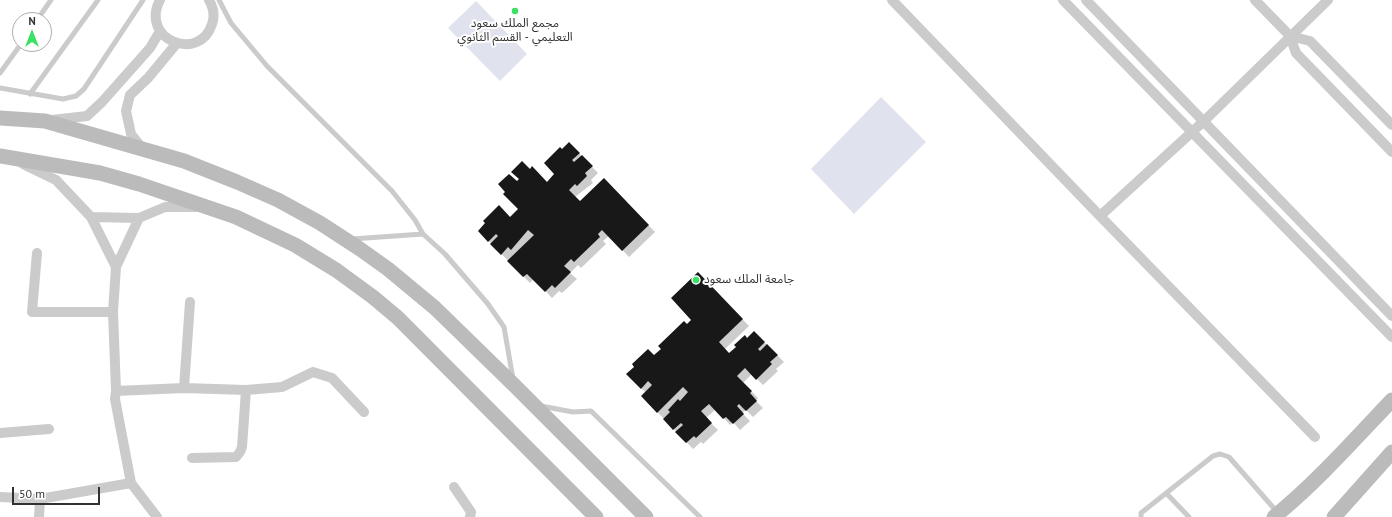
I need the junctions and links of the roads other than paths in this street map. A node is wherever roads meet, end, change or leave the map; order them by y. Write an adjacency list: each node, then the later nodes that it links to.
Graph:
1 (51, 0): 12 (lane)
2 (98, 0): 19 (lane)
3 (143, 0): 19 (lane)
4 (160, 0): 13 (street)
5 (209, 0): 15 (street)
6 (219, 0): 32 (lane)
7 (892, 0): 29 (street)
8 (1063, 0): 24 (street)
9 (1086, 0): 22 (street)
10 (1255, 0): 14 (street)
11 (1328, 0): 14 (street)
12 (43, 12)
13 (160, 31): 15 (street); 21 (street)
14 (1290, 36): 22 (street); 23 (street); 26 (street)
15 (177, 43): 25 (street)
16 (15, 52): 17 (lane)
17 (0, 74)
18 (0, 88): 19 (lane)
19 (30, 94)
20 (0, 118): 21 (street)
21 (44, 120): 25 (street)
22 (1204, 121): 24 (street); 38 (street)
23 (1392, 125)
24 (1191, 132): 29 (street); 39 (street)
25 (143, 150): 33 (street)
26 (1392, 152)
27 (5, 157): 28 (street); 30 (street)
28 (207, 207): 31 (street); 61 (street)
29 (1100, 216): 49 (street)
30 (91, 217): 31 (street); 35 (street)
31 (139, 218): 35 (street)
32 (423, 234): 33 (lane); 40 (lane)
33 (346, 240): 40 (street)
34 (37, 254): 37 (street)
35 (116, 267): 37 (street)
36 (190, 302): 41 (street)
37 (113, 312): 43 (street)
38 (1392, 316)
39 (1392, 338)
40 (515, 386): 45 (street)
41 (184, 388): 42 (street); 43 (street)
42 (246, 390): 46 (street); 51 (street)
43 (116, 392): 52 (street)
44 (1392, 400): 58 (street)
45 (533, 404): 62 (street); 63 (lane)
46 (364, 412)
47 (49, 429): 48 (street)
48 (0, 433)
49 (1315, 437)
50 (1392, 452): 66 (street)
51 (192, 458)
52 (131, 483): 56 (street); 60 (street)
53 (454, 487): 57 (street)
54 (1166, 493): 58 (lane); 64 (lane); 65 (lane)
55 (0, 497): 56 (street)
56 (40, 499): 59 (street)
57 (472, 515)
58 (1276, 515)
59 (39, 517)
60 (157, 517)
61 (596, 517)
62 (646, 517)
63 (700, 517)
64 (1141, 517)
65 (1189, 517)
66 (1334, 517)

